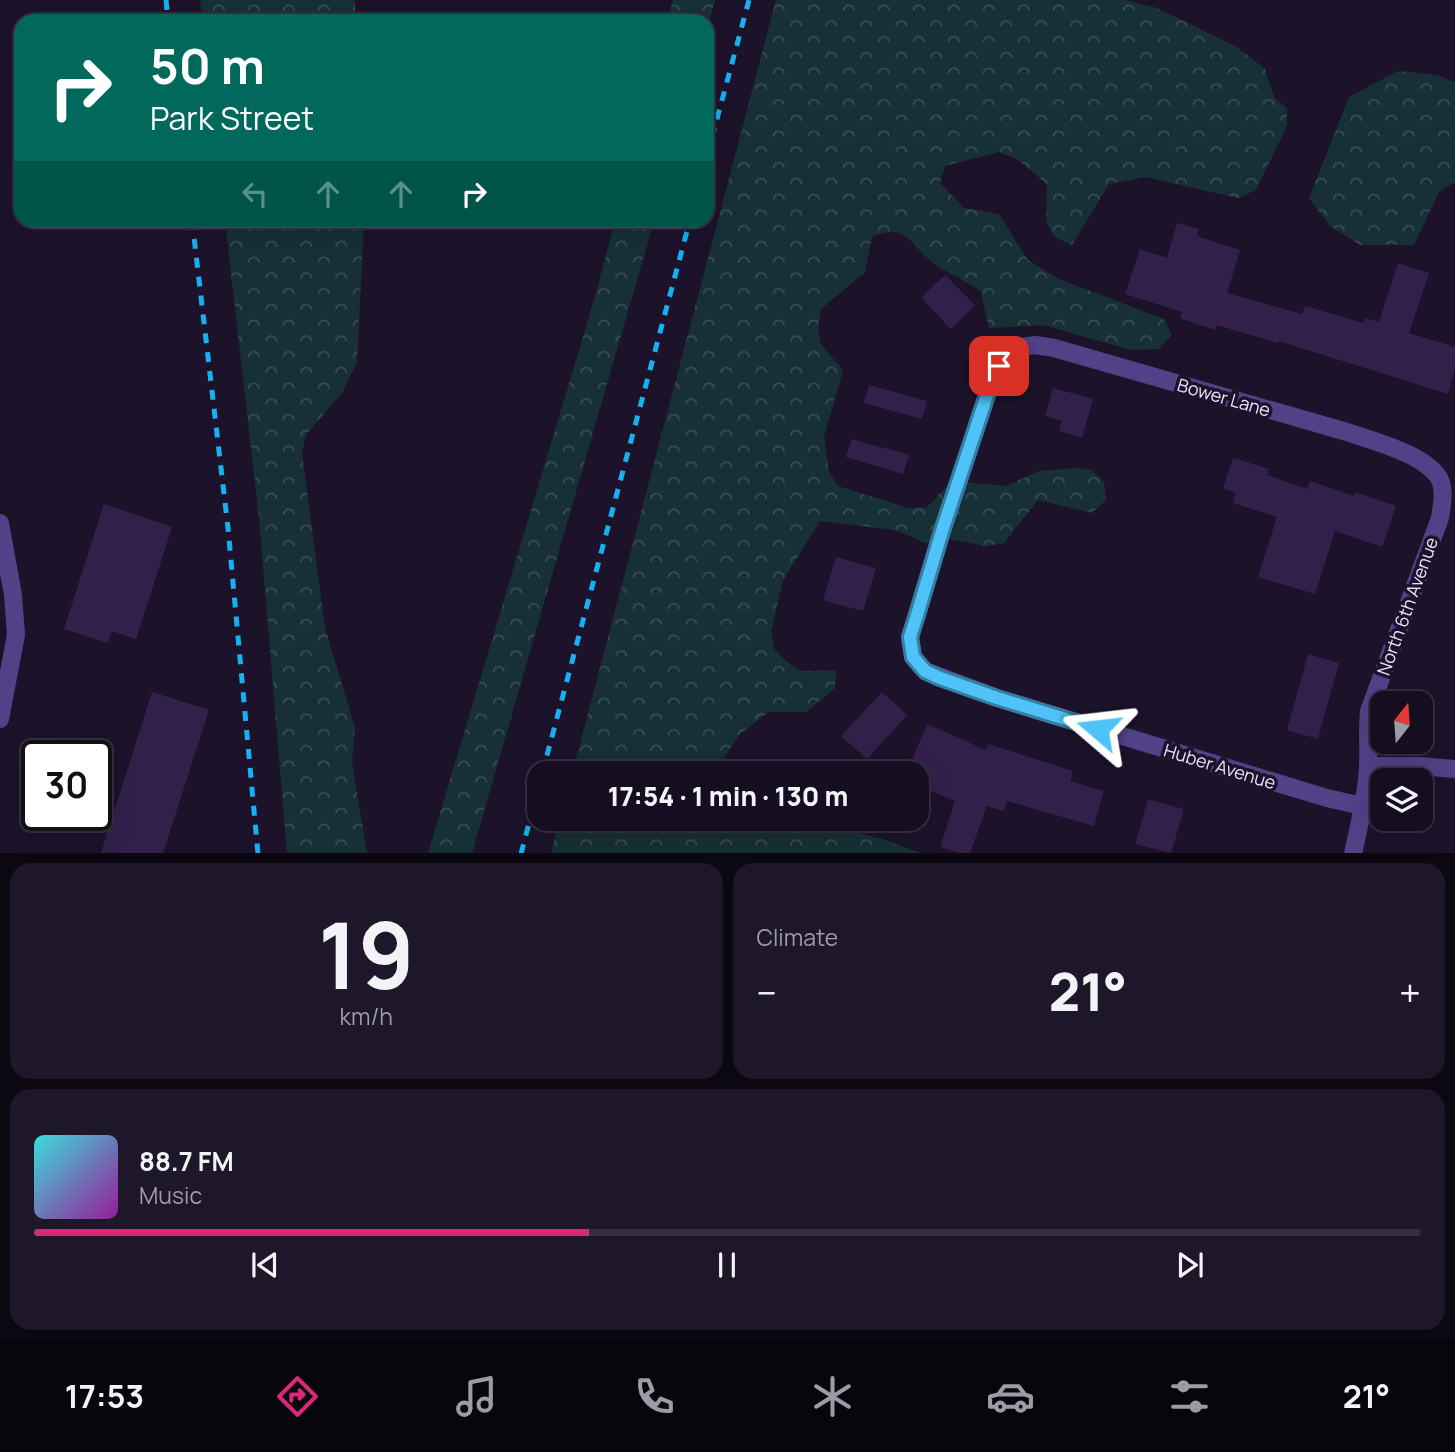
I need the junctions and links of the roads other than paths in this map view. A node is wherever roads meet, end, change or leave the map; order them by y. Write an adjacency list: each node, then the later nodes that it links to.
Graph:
1 (1441, 483): 3 (street, Bower Lane); 5 (street, North 6th Avenue)
2 (0, 523): 4 (street)
3 (921, 667): 7 (street, Huber Avenue)
4 (0, 719)
5 (1368, 766): 6 (street); 7 (street, North 6th Avenue)
6 (1455, 769)
7 (1363, 806): 8 (street, North 6th Avenue)
8 (1353, 853)

